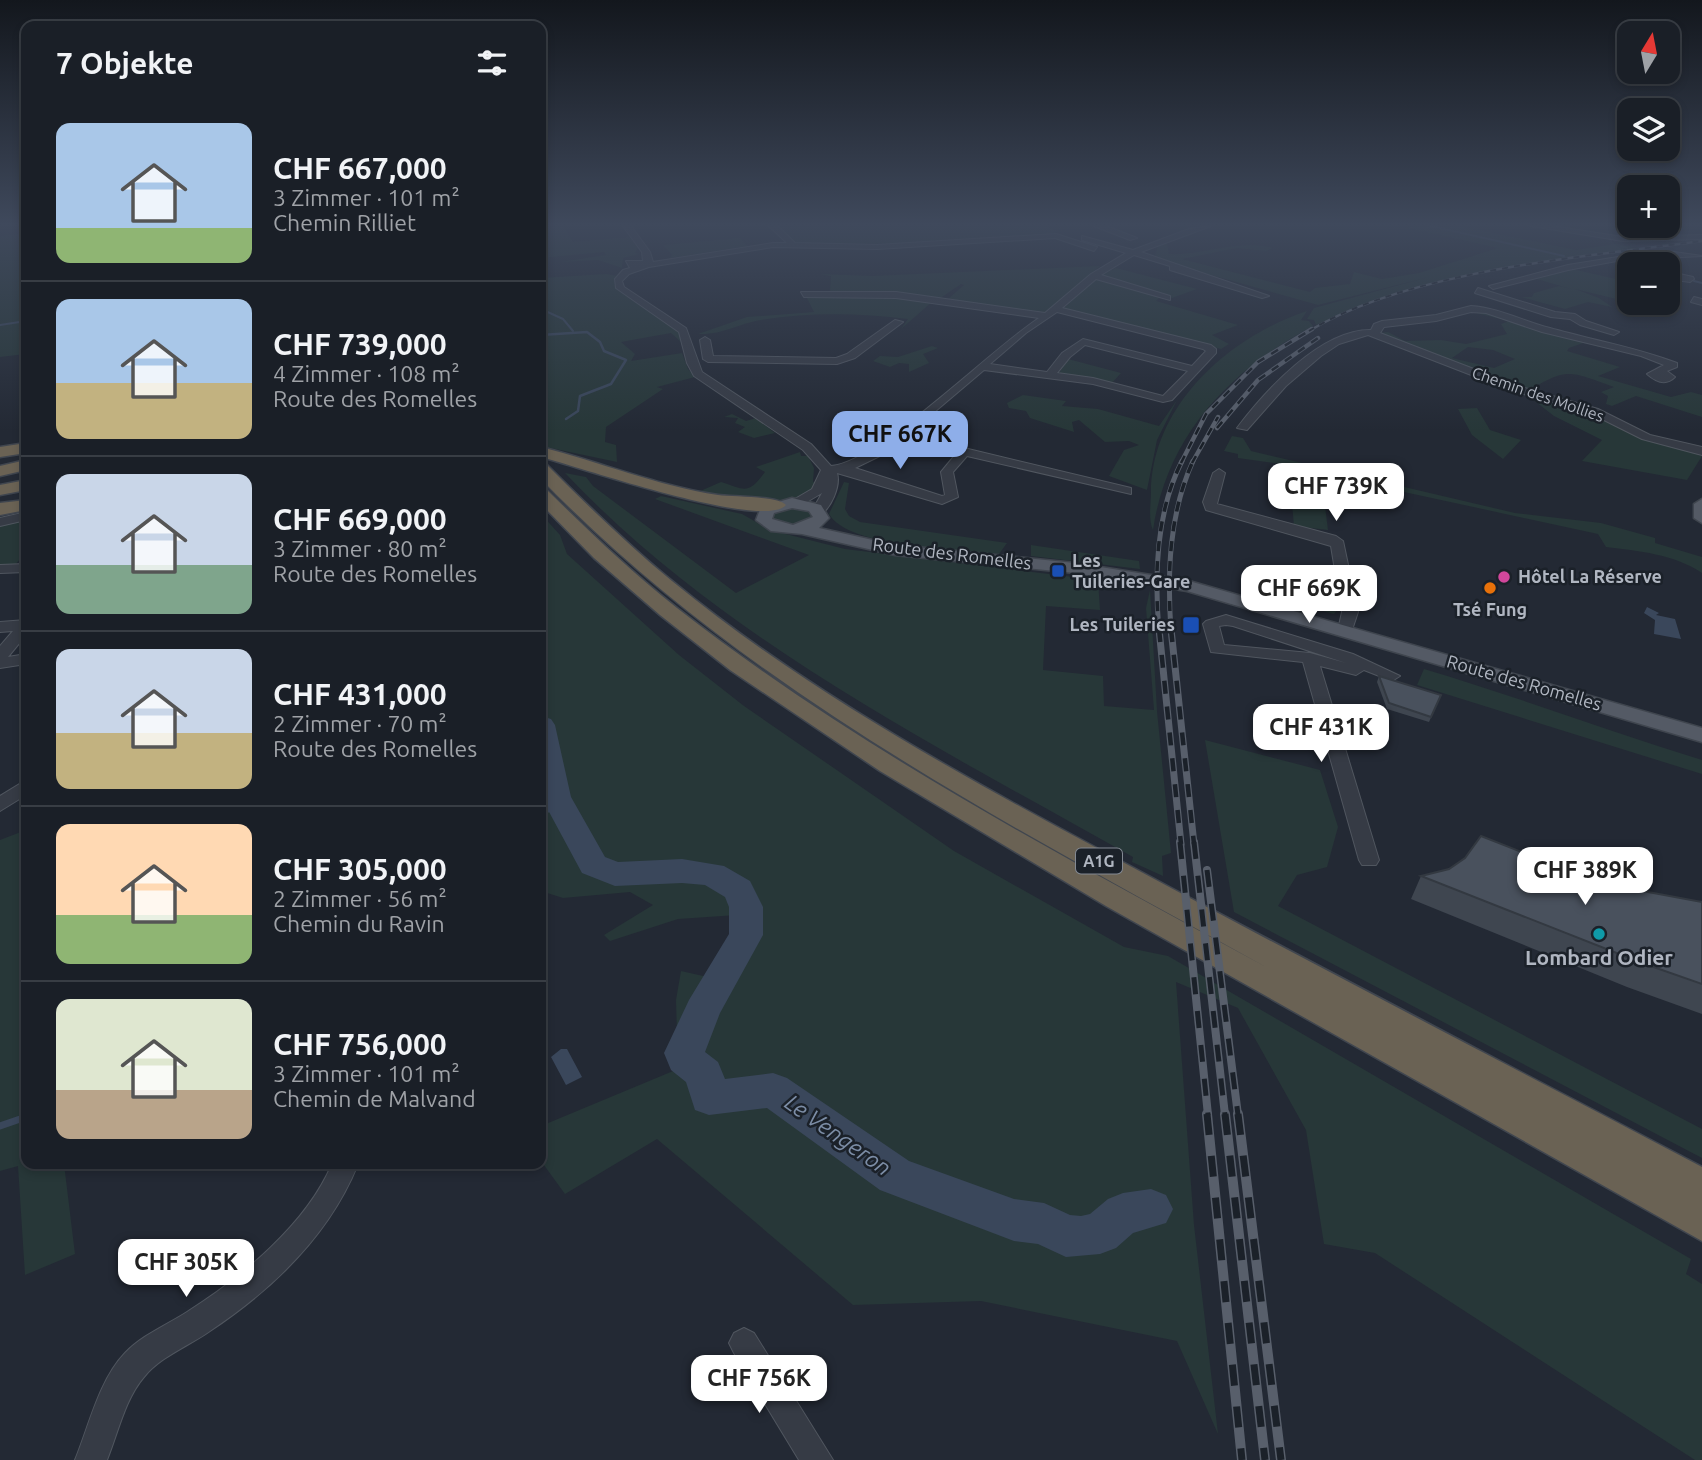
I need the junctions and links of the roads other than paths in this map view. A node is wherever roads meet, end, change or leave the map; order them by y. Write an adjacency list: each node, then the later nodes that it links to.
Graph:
1 (629, 294): 15 (street)
2 (816, 294): 10 (street)
3 (1073, 294): 10 (street)
4 (1154, 294): 8 (street)
5 (1259, 294): 7 (street)
6 (1501, 294): 9 (street)
7 (1265, 296)
8 (1167, 298)
9 (1544, 312): 11 (street); 13 (street)
10 (1051, 313): 16 (street); 17 (street)
11 (1517, 320): 14 (street); 18 (street)
12 (898, 322): 15 (street)
13 (1614, 332)
14 (1374, 333): 20 (street); 22 (street, Chemin des Mollies)
15 (687, 339): 29 (street)
16 (980, 366): 19 (street); 28 (street)
17 (1193, 369): 19 (street); 19 (street)
18 (1658, 371)
19 (1050, 375)
20 (1243, 428)
21 (21, 449): 23 (highway)
22 (1702, 451)
23 (0, 452)
24 (546, 454): 26 (highway)
25 (546, 462): 26 (highway)
26 (572, 464): 38 (highway); 43 (highway)
27 (21, 466): 30 (highway)
28 (844, 469): 29 (street); 35 (street)
29 (827, 470): 38 (street); 41 (street)
30 (0, 471)
31 (1219, 473): 51 (street)
32 (546, 474): 65 (highway, A1G)
33 (21, 486): 34 (highway)
34 (0, 490)
35 (1126, 491)
36 (546, 499): 66 (highway, A1G)
37 (1702, 503): 44 (main road)
38 (786, 504): 41 (main road, Route des Romelles); 43 (main road)
39 (21, 506): 40 (highway)
40 (0, 509)
41 (820, 514): 46 (main road); 47 (main road, Route des Romelles)
42 (21, 517): 45 (street)
43 (763, 518): 46 (main road, Route des Romelles)
44 (1702, 518)
45 (0, 522)
46 (802, 529): 47 (main road, Route des Romelles)
47 (845, 537): 51 (main road, Route des Romelles)
48 (21, 568): 49 (street)
49 (0, 569)
50 (0, 627): 52 (street)
51 (1346, 630): 60 (main road, Route des Romelles)
52 (21, 632)
53 (21, 634): 54 (street)
54 (0, 656)
55 (1310, 658): 58 (street); 59 (street); 63 (street)
56 (21, 660): 57 (street)
57 (0, 663)
58 (1356, 670)
59 (1392, 676)
60 (1702, 735)
61 (21, 791): 62 (street)
62 (0, 806)
63 (1369, 860)
64 (343, 1169): 68 (street)
65 (1702, 1186)
66 (1702, 1223)
67 (744, 1343): 69 (street)
68 (91, 1460)
69 (817, 1460)

